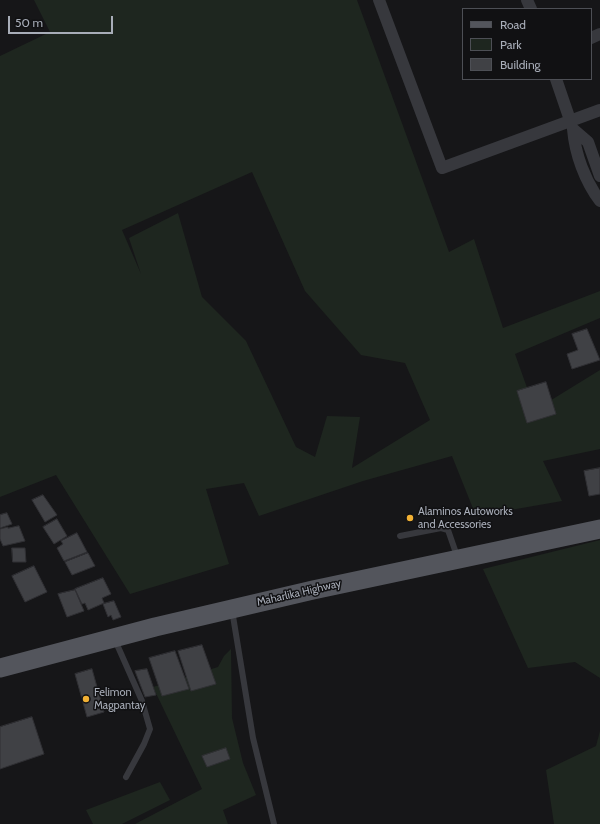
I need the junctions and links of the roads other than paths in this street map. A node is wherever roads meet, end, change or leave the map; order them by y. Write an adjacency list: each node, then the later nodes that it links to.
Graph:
1 (379, 0): 4 (street)
2 (556, 80): 4 (street)
3 (600, 110): 4 (street)
4 (572, 124): 5 (street); 6 (street)
5 (600, 176)
6 (600, 201)
7 (600, 529): 9 (main road, Maharlika Highway)
8 (400, 536): 9 (lane)
9 (458, 560): 10 (main road, Maharlika Highway)
10 (232, 609): 11 (main road, Maharlika Highway); 14 (lane)
11 (115, 638): 12 (main road, Maharlika Highway); 13 (lane)
12 (0, 668)
13 (126, 777)
14 (274, 824)

